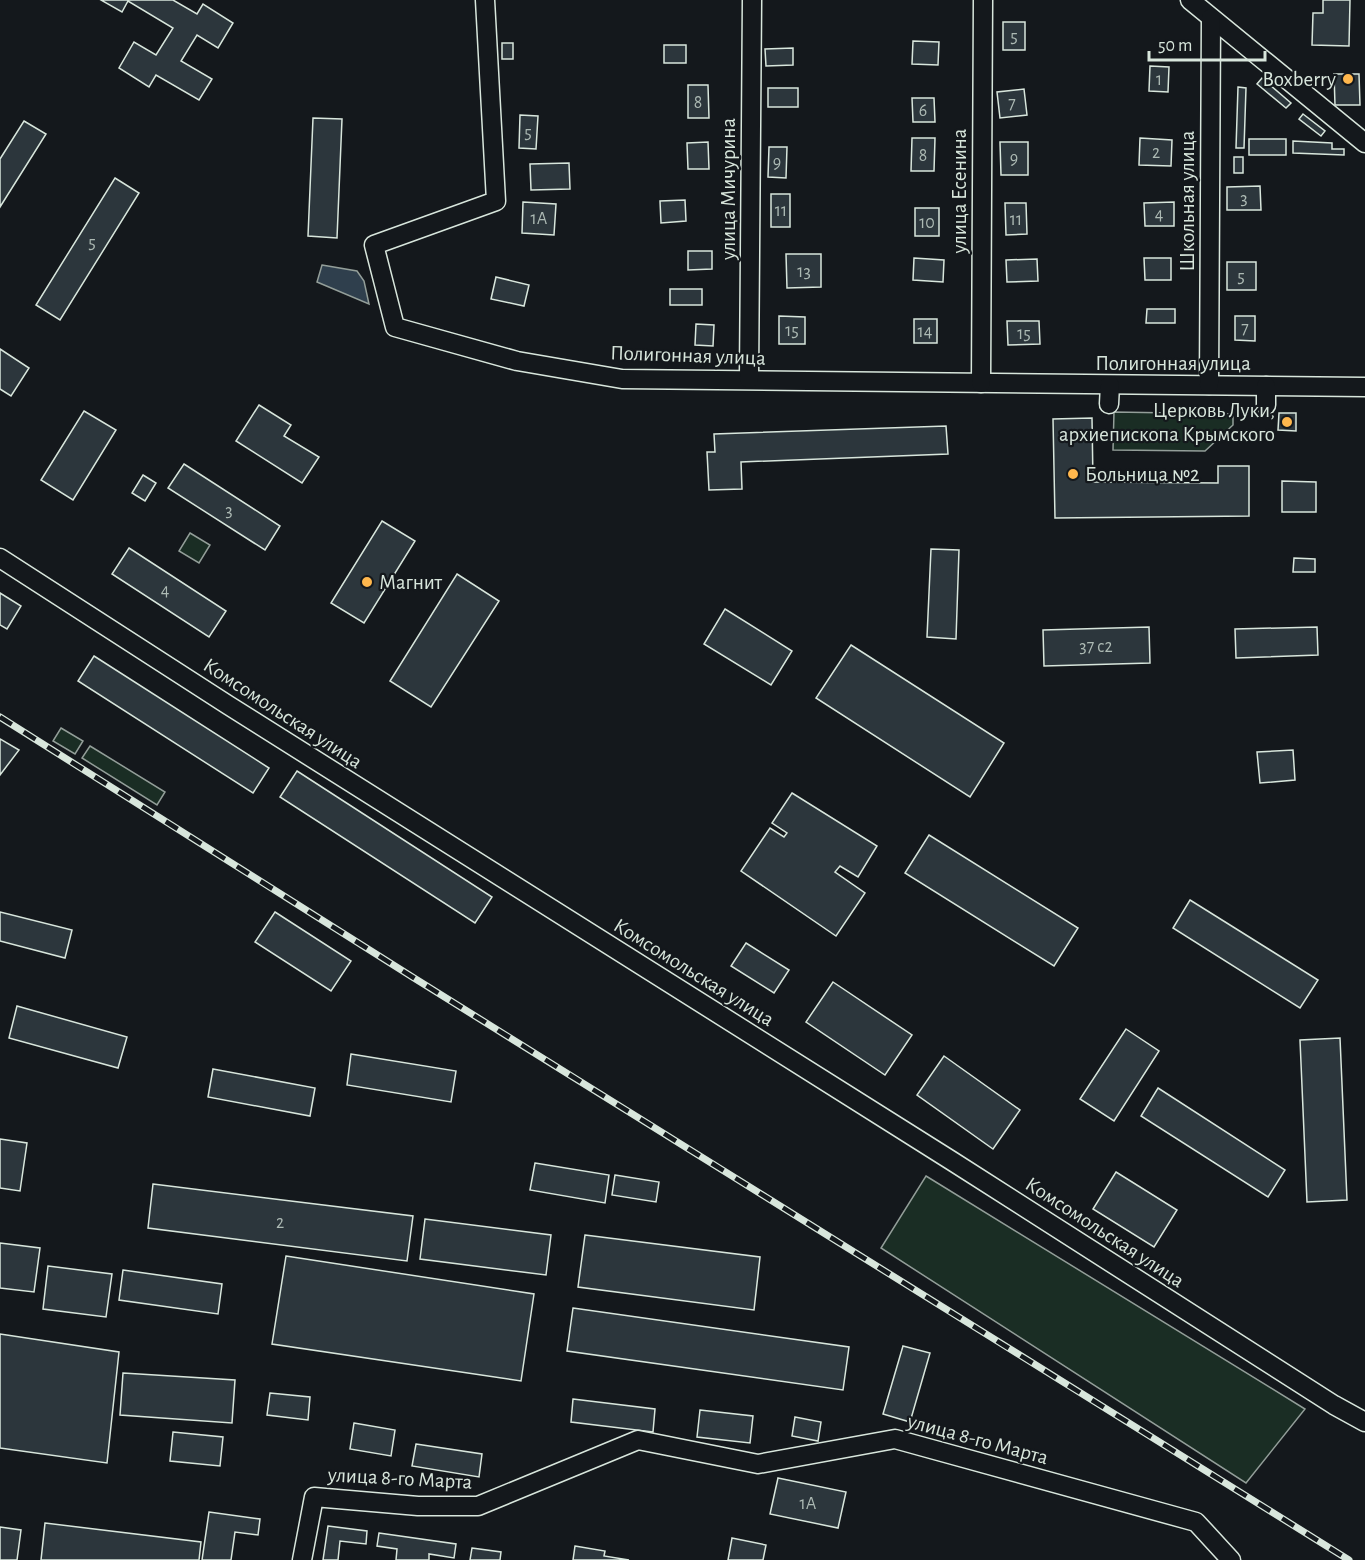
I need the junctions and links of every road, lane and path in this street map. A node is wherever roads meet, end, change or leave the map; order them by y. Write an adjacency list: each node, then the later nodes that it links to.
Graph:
1 (485, 0): 7 (street, Полигонная улица)
2 (752, 0): 7 (street, улица Мичурина)
3 (983, 0): 8 (street, улица Есенина)
4 (1190, 0): 5 (street)
5 (1211, 18): 6 (street); 10 (street, Школьная улица)
6 (1365, 143)
7 (749, 379): 8 (street, Полигонная улица)
8 (981, 383): 9 (street, Полигонная улица)
9 (1110, 385): 10 (street, Полигонная улица); 13 (street)
10 (1209, 386): 11 (street, Полигонная улица)
11 (1266, 386): 12 (street, Полигонная улица); 14 (street)
12 (1365, 387)
13 (1109, 404)
14 (1266, 405)
15 (0, 558): 16 (street, Комсомольская улица)
16 (1365, 1422)
17 (302, 1560): 18 (street, улица 8-го Марта)
18 (1231, 1560)

